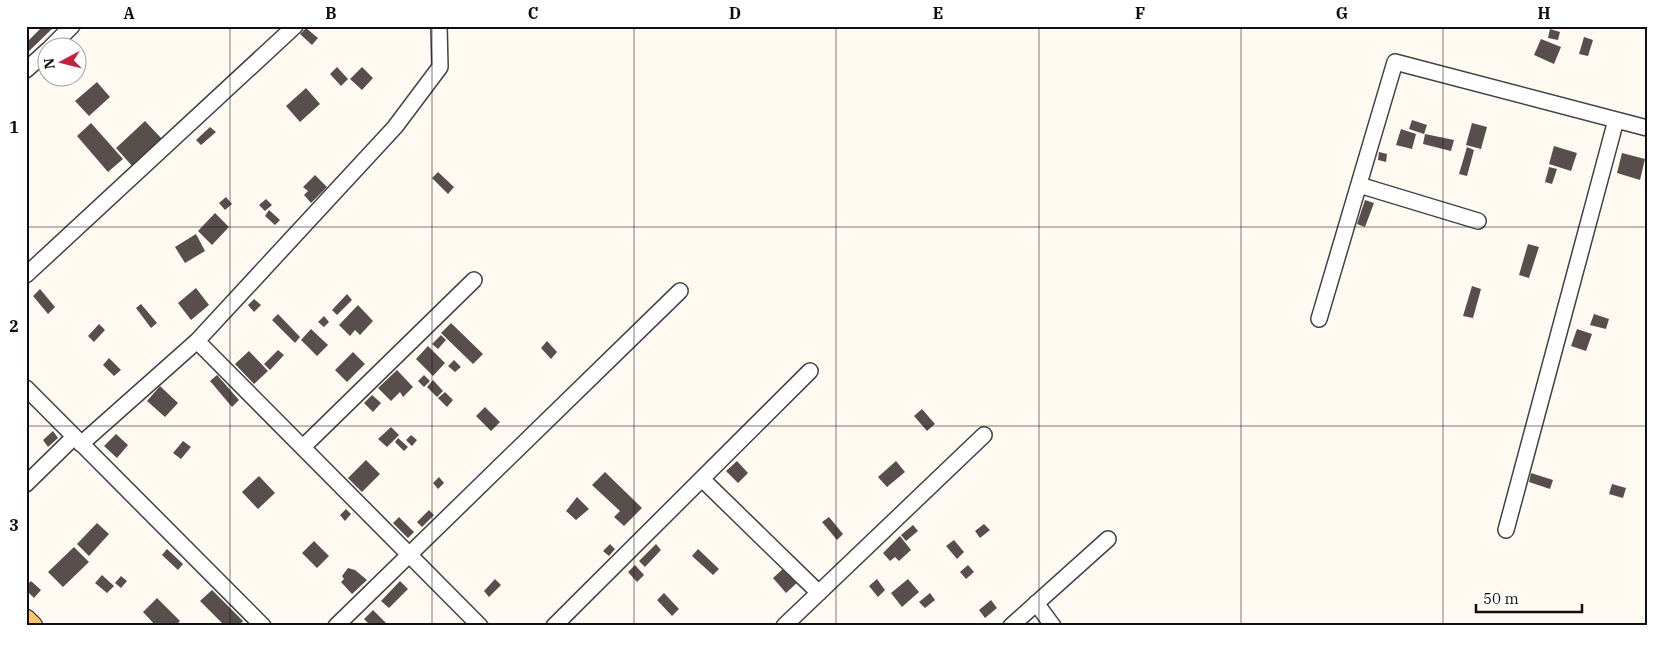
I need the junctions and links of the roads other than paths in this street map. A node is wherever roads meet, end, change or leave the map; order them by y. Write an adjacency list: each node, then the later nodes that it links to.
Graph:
1 (72, 26): 4 (street)
2 (295, 26): 11 (street)
3 (440, 26): 15 (street)
4 (60, 38)
5 (38, 59): 6 (street)
6 (26, 70)
7 (1616, 120): 8 (street); 9 (street); 23 (street)
8 (1647, 128)
9 (1359, 186): 10 (street); 14 (street)
10 (1478, 221)
11 (26, 275)
12 (474, 280): 20 (street)
13 (680, 291): 25 (street)
14 (1319, 319)
15 (197, 340): 19 (street); 20 (street)
16 (810, 371): 21 (street)
17 (26, 388): 19 (street)
18 (984, 435): 26 (street)
19 (78, 440): 22 (street); 30 (street)
20 (303, 447): 25 (street)
21 (702, 479): 26 (street); 33 (street)
22 (26, 484)
23 (1506, 530)
24 (1108, 539): 27 (street)
25 (410, 554): 31 (street); 32 (street)
26 (819, 593): 34 (street)
27 (1036, 603): 35 (street); 36 (street)
28 (26, 619): 29 (main road)
29 (33, 626)
30 (263, 626)
31 (336, 626)
32 (480, 626)
33 (554, 626)
34 (784, 626)
35 (1011, 626)
36 (1053, 626)

